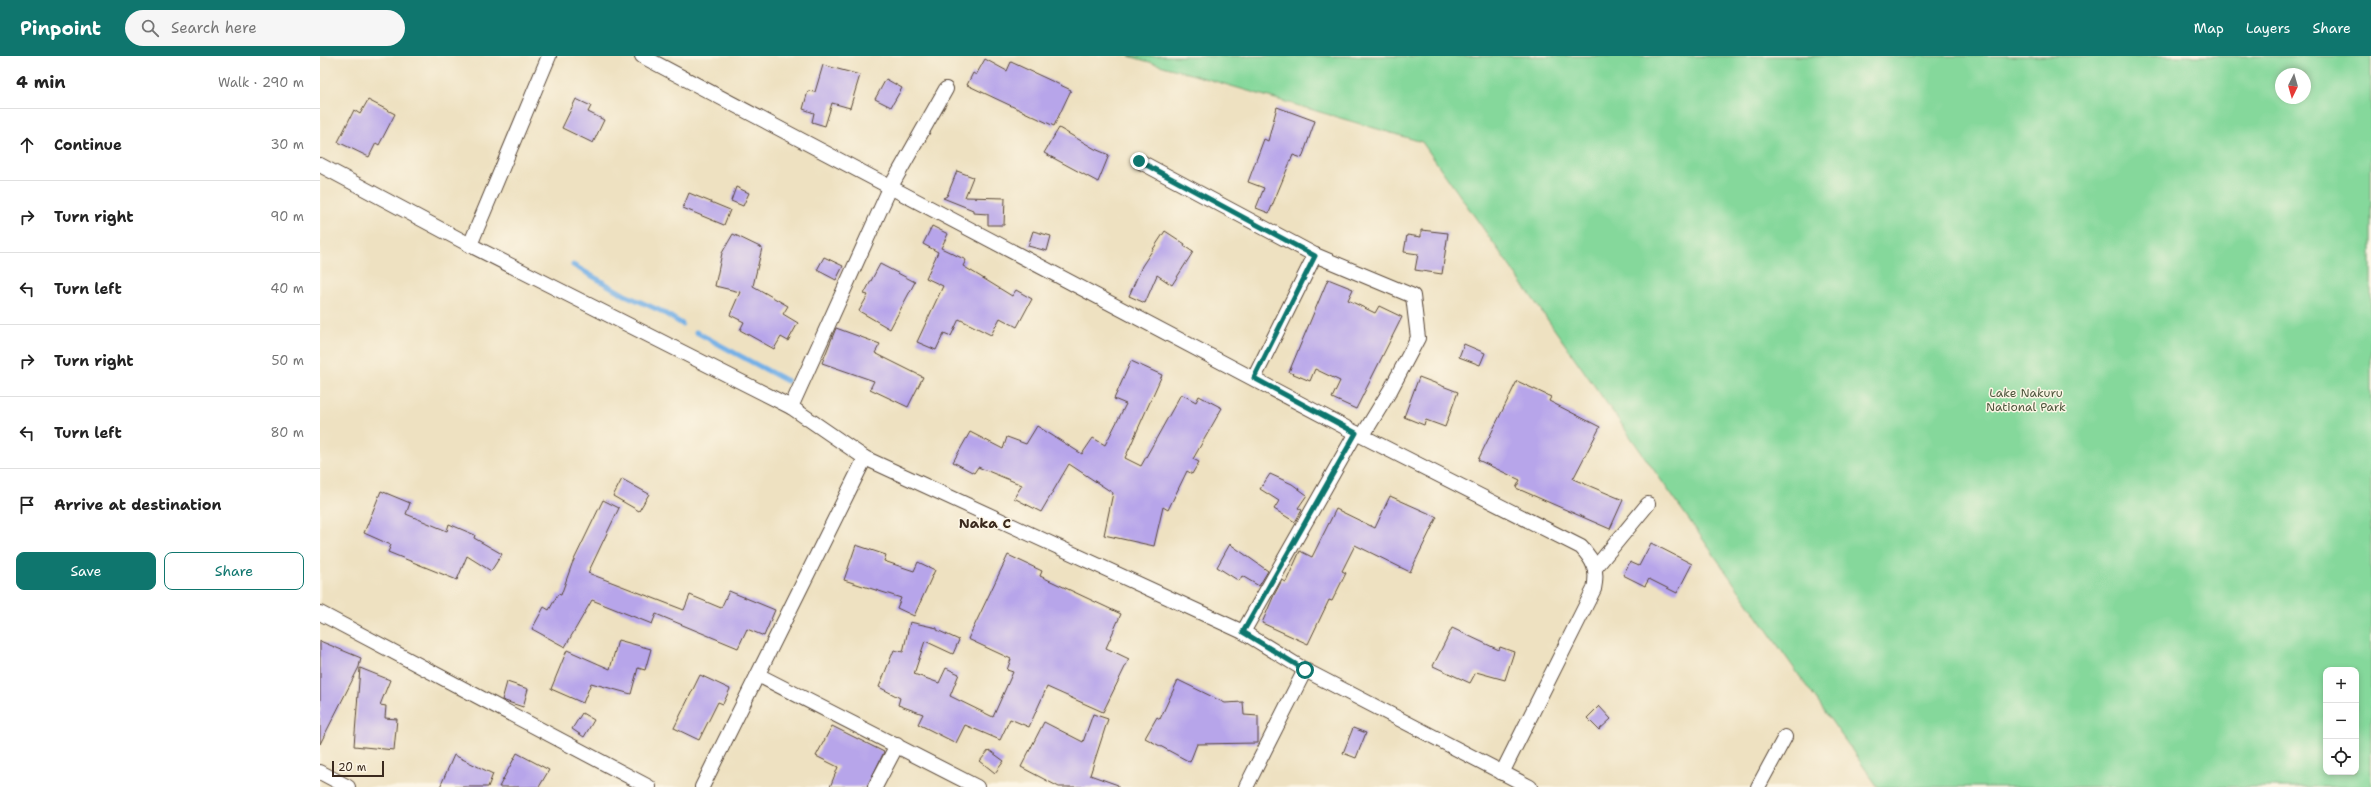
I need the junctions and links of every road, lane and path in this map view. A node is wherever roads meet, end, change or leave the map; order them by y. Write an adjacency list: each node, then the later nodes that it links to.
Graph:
1 (549, 56): 7 (street)
2 (642, 56): 6 (street)
3 (946, 89): 6 (street)
4 (1139, 161): 8 (street)
5 (320, 165): 7 (street)
6 (890, 188): 9 (street); 10 (street)
7 (470, 245): 10 (street)
8 (1315, 256): 9 (street); 11 (street)
9 (1254, 378): 11 (street)
10 (791, 408): 12 (street)
11 (1360, 434): 14 (street); 16 (street)
12 (865, 458): 16 (street); 18 (street)
13 (1648, 504): 14 (street)
14 (1596, 567): 22 (street)
15 (320, 613): 24 (street)
16 (1243, 632): 17 (street)
17 (1305, 670): 22 (street); 28 (street)
18 (758, 675): 20 (street); 25 (street)
19 (1786, 737): 30 (street)
20 (897, 745): 26 (street); 27 (street)
21 (320, 772): 23 (street)
22 (1502, 773): 29 (street)
23 (348, 787)
24 (649, 787)
25 (702, 787)
26 (875, 787)
27 (977, 787)
28 (1246, 787)
29 (1530, 787)
30 (1758, 787)

